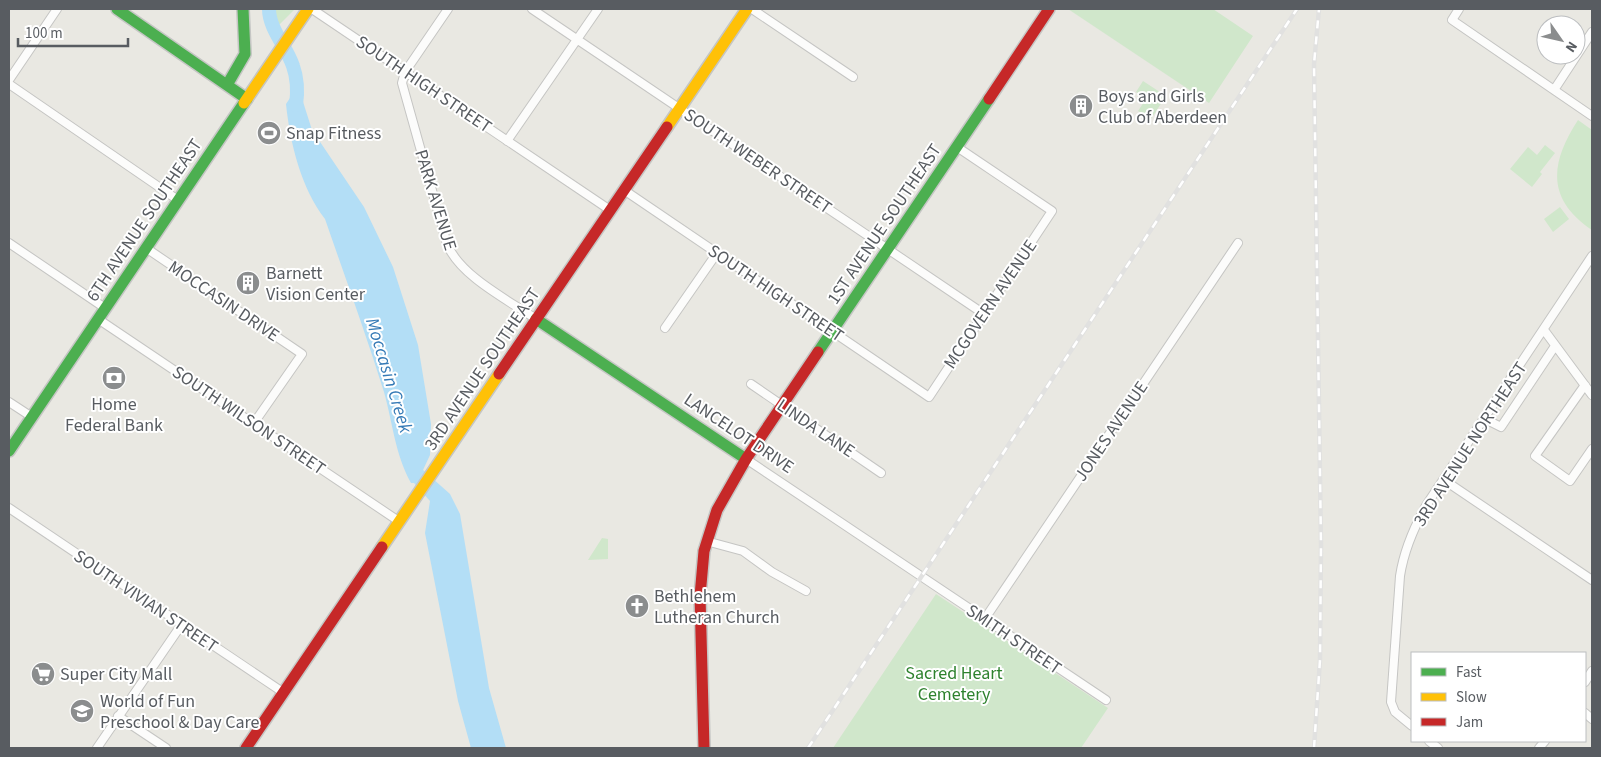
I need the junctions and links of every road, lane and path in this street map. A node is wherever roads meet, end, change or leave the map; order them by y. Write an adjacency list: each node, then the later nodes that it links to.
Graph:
1 (57, 9): 17 (street)
2 (117, 9): 19 (main road)
3 (243, 9): 19 (main road)
4 (308, 9): 21 (main road, 6TH AVENUE SOUTHEAST)
5 (312, 9): 15 (street, SOUTH HIGH STREET)
6 (448, 9): 15 (street)
7 (532, 9): 14 (street, SOUTH WEBER STREET)
8 (598, 9): 14 (street)
9 (747, 9): 22 (main road, 3RD AVENUE SOUTHEAST)
10 (752, 9): 16 (street)
11 (1049, 9): 25 (main road, 1ST AVENUE SOUTHEAST)
12 (1460, 9): 20 (street)
13 (1592, 32): 20 (street)
14 (577, 39): 22 (street, SOUTH WEBER STREET); 24 (street)
15 (405, 72): 24 (street, SOUTH HIGH STREET); 40 (street, PARK AVENUE)
16 (853, 77)
17 (9, 80)
18 (9, 84): 27 (street)
19 (227, 85): 21 (main road)
20 (1554, 90): 23 (street)
21 (247, 99): 27 (main road, 6TH AVENUE SOUTHEAST)
22 (680, 108): 26 (main road, 3RD AVENUE SOUTHEAST); 32 (street, SOUTH WEBER STREET)
23 (1592, 116)
24 (507, 140): 28 (street, SOUTH HIGH STREET)
25 (957, 147): 32 (main road, 1ST AVENUE SOUTHEAST); 38 (street, MCGOVERN AVENUE)
26 (624, 190): 28 (main road, 3RD AVENUE SOUTHEAST); 33 (street, SOUTH HIGH STREET)
27 (178, 200): 31 (main road, 6TH AVENUE SOUTHEAST)
28 (610, 210): 40 (main road, 3RD AVENUE SOUTHEAST)
29 (9, 243): 37 (street)
30 (1238, 243): 65 (street, JONES AVENUE)
31 (146, 248): 37 (main road, 6TH AVENUE SOUTHEAST); 53 (street, MOCCASIN DRIVE)
32 (888, 249): 38 (street, SOUTH WEBER STREET); 43 (main road, 1ST AVENUE SOUTHEAST)
33 (717, 253): 41 (street); 43 (street, SOUTH HIGH STREET)
34 (1592, 256): 35 (street, 3RD AVENUE NORTHEAST)
35 (1585, 268): 36 (street); 42 (street, 3RD AVENUE NORTHEAST)
36 (1592, 273)
37 (105, 308): 39 (main road, 6TH AVENUE SOUTHEAST)
38 (984, 314): 48 (street, MCGOVERN AVENUE)
39 (98, 319): 51 (main road, 6TH AVENUE SOUTHEAST); 53 (street, SOUTH WILSON STREET)
40 (536, 319): 56 (main road, LANCELOT DRIVE); 60 (main road, 3RD AVENUE SOUTHEAST)
41 (665, 328)
42 (1544, 330): 44 (street); 52 (street, 3RD AVENUE NORTHEAST)
43 (832, 332): 48 (street, SOUTH HIGH STREET); 50 (main road, 1ST AVENUE SOUTHEAST)
44 (1555, 346): 46 (street); 52 (street)
45 (751, 384): 50 (street, LINDA LANE)
46 (1585, 385): 47 (street); 54 (street)
47 (1592, 395)
48 (929, 397)
49 (9, 402): 51 (street)
50 (782, 406): 56 (main road, 1ST AVENUE SOUTHEAST); 57 (street, LINDA LANE)
51 (32, 417): 55 (main road, 6TH AVENUE SOUTHEAST)
52 (1485, 418): 58 (street, 3RD AVENUE NORTHEAST)
53 (254, 424): 60 (street, SOUTH WILSON STREET)
54 (1592, 449)
55 (9, 451)
56 (746, 459): 61 (main road, 1ST AVENUE SOUTHEAST); 62 (street, LANCELOT DRIVE)
57 (881, 472)
58 (1444, 480): 63 (street); 70 (street, 3RD AVENUE NORTHEAST)
59 (9, 508): 66 (street, SOUTH VIVIAN STREET)
60 (400, 522): 67 (main road, 3RD AVENUE SOUTHEAST)
61 (706, 541): 64 (street); 74 (main road, 1ST AVENUE SOUTHEAST)
62 (922, 577): 65 (street, SMITH STREET)
63 (1592, 580)
64 (806, 591)
65 (984, 620): 68 (street, SMITH STREET)
66 (182, 624): 67 (street, SOUTH VIVIAN STREET); 69 (street)
67 (284, 693): 73 (main road, 3RD AVENUE SOUTHEAST)
68 (1106, 700)
69 (118, 716): 71 (street); 72 (street)
70 (1411, 725)
71 (97, 748)
72 (166, 748)
73 (246, 748)
74 (704, 748)

